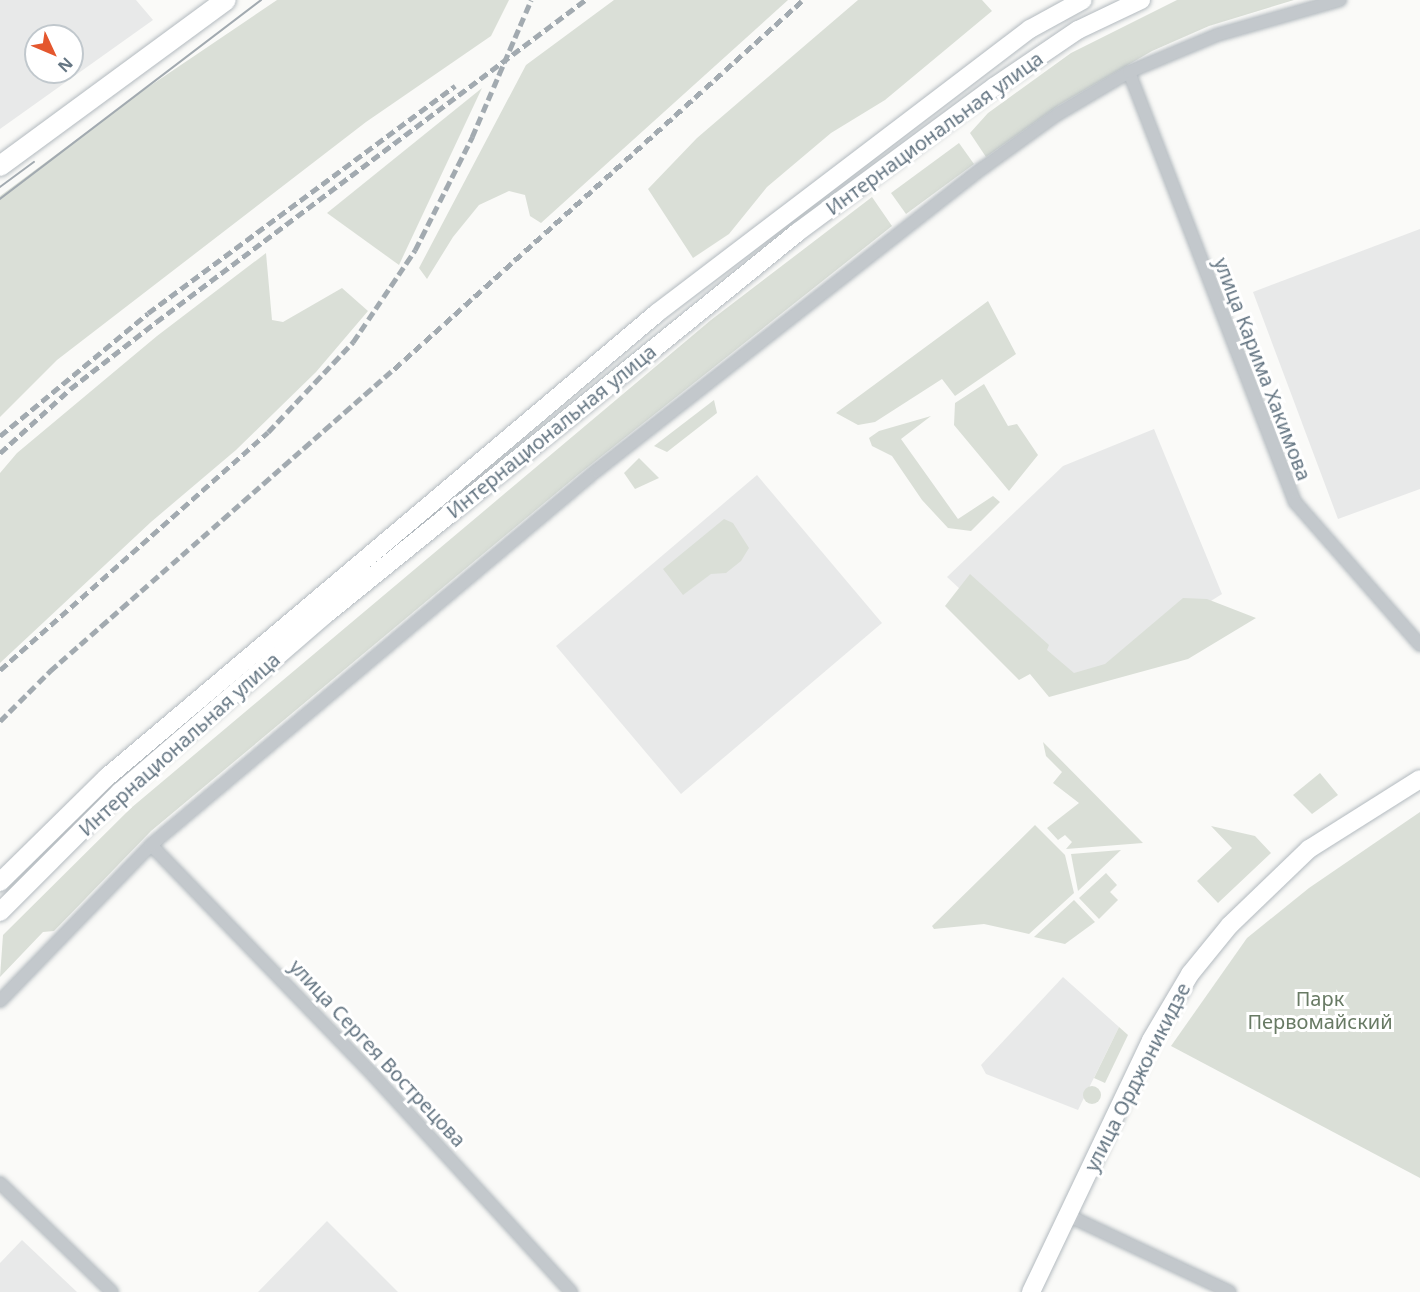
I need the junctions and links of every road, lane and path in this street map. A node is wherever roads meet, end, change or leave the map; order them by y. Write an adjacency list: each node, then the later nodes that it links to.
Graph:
1 (226, 0): 6 (main road)
2 (1083, 0): 10 (main road, Интернациональная улица)
3 (1141, 0): 11 (main road, Интернациональная улица)
4 (1340, 0): 5 (street)
5 (1128, 72): 7 (street, улица Карима Хакимова); 9 (street)
6 (0, 166)
7 (1420, 645)
8 (1420, 779): 14 (main road, улица Орджоникидзе)
9 (151, 845): 12 (street); 16 (street, улица Сергея Вострецова)
10 (0, 882)
11 (0, 912)
12 (0, 1001)
13 (0, 1183): 15 (street)
14 (1067, 1215): 17 (main road, улица Орджоникидзе); 18 (street)
15 (112, 1292)
16 (571, 1292)
17 (1031, 1292)
18 (1230, 1292)

